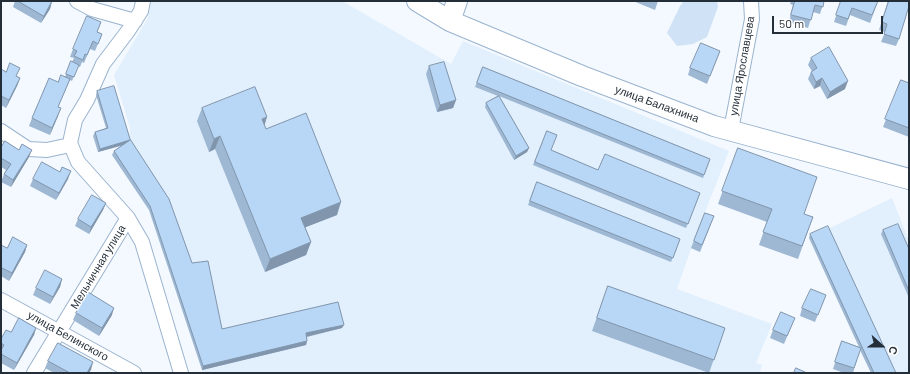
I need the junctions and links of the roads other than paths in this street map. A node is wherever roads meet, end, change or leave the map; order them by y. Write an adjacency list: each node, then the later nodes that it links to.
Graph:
1 (77, 1): 6 (street)
2 (143, 1): 6 (street)
3 (416, 1): 7 (street, улица Балахнина)
4 (457, 1): 7 (street)
5 (751, 1): 8 (street, улица Ярославцева)
6 (135, 20): 10 (street)
7 (450, 21): 8 (street, улица Балахнина)
8 (731, 130): 11 (street, улица Балахнина)
9 (1, 132): 10 (street)
10 (70, 145): 12 (street, Мельничная улица)
11 (909, 178)
12 (128, 218): 14 (street, Мельничная улица); 17 (street)
13 (1, 300): 14 (street, улица Белинского)
14 (60, 330): 15 (street, Мельничная улица); 16 (street, улица Белинского)
15 (34, 373)
16 (134, 373)
17 (181, 373)

